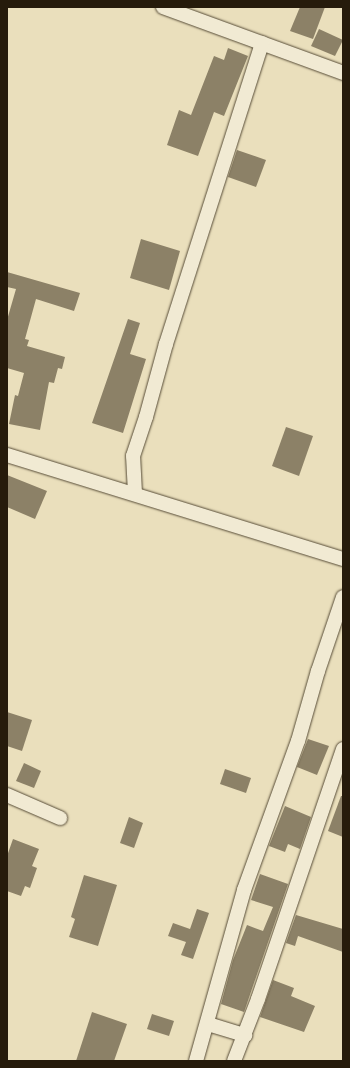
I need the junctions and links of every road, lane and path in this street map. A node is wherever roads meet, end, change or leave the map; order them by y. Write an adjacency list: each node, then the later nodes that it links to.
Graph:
1 (163, 7): 2 (street)
2 (262, 44): 3 (street); 5 (street)
3 (343, 73)
4 (7, 455): 5 (street)
5 (135, 493): 6 (street)
6 (343, 559)
7 (343, 597): 11 (street)
8 (343, 750): 12 (street)
9 (7, 795): 10 (street)
10 (60, 818)
11 (208, 1024): 12 (street); 13 (street)
12 (245, 1035): 14 (street)
13 (196, 1061)
14 (234, 1061)

